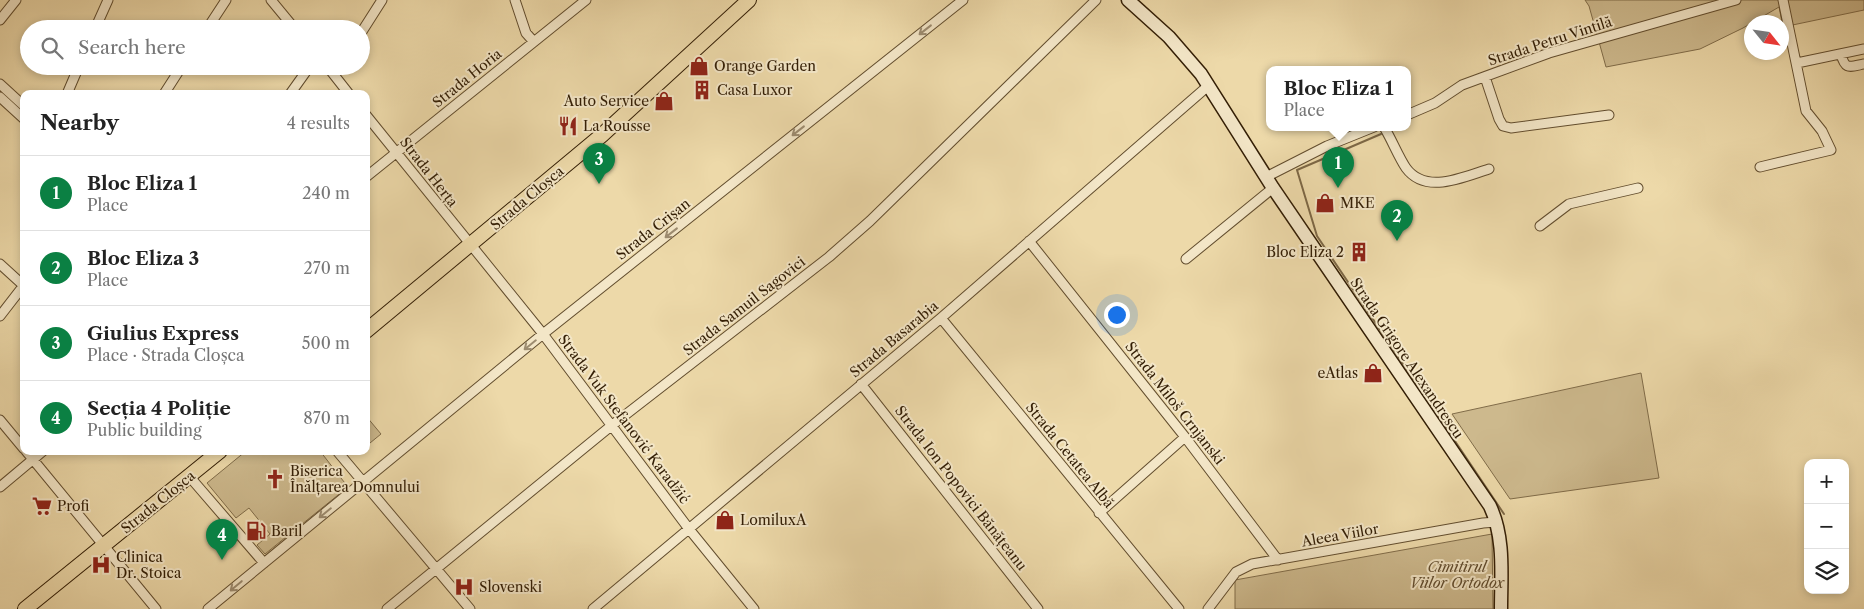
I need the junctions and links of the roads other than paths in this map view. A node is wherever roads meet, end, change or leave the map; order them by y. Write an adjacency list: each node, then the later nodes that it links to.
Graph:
1 (16, 0): 14 (street)
2 (108, 0): 15 (street)
3 (226, 0): 16 (street)
4 (271, 0): 17 (street)
5 (382, 0): 18 (street)
6 (515, 0): 19 (street)
7 (586, 0): 19 (street, Strada Horia)
8 (749, 0): 50 (main road, Strada Cloșca)
9 (964, 0): 58 (street, Strada Crișan, one-way to 58)
10 (1096, 0): 61 (street, Strada Samuil Sagovici)
11 (1128, 0): 29 (street, Strada Grigore Alexandrescu)
12 (1736, 0): 28 (street, Strada Petru Vintilă)
13 (1784, 0): 22 (street)
14 (0, 20)
15 (99, 20)
16 (213, 20)
17 (288, 20)
18 (369, 20)
19 (534, 42): 42 (street, Strada Horia)
20 (1864, 49): 21 (street)
21 (1841, 54): 22 (street); 23 (street)
22 (1797, 63): 43 (street)
23 (1864, 64)
24 (75, 75): 30 (street)
25 (176, 75): 31 (street)
26 (304, 75): 32 (street)
27 (335, 76): 33 (street)
28 (1485, 76): 36 (street, Strada Petru Vintilă); 38 (street)
29 (1208, 86): 46 (street, Strada Grigore Alexandrescu); 49 (street, Strada Basarabia)
30 (69, 90)
31 (167, 90)
32 (293, 90)
33 (346, 90)
34 (1, 91): 35 (street); 37 (street)
35 (20, 103)
36 (1411, 113)
37 (20, 114)
38 (1610, 115)
39 (370, 120): 42 (street, Strada Herța)
40 (1364, 131): 46 (street)
41 (1386, 131): 44 (street)
42 (396, 152): 45 (street, Strada Horia); 50 (street, Strada Herța)
43 (1760, 167)
44 (1489, 169)
45 (370, 175)
46 (1269, 182): 51 (street); 73 (street, Strada Grigore Alexandrescu)
47 (1638, 188): 48 (street)
48 (1540, 226)
49 (1029, 241): 56 (street, Strada Basarabia); 62 (street, Strada Miloš Crnjanski)
50 (470, 245): 57 (main road, Strada Cloșca); 58 (street, Strada Vuk Stefanović Karadžić)
51 (1186, 259)
52 (0, 264): 53 (street)
53 (20, 282)
54 (20, 290): 55 (street)
55 (0, 316)
56 (941, 318): 59 (street, Strada Basarabia); 72 (street, Strada Cetatea Albă)
57 (370, 328)
58 (543, 334): 61 (street, Strada Vuk Stefanović Karadžić); 70 (street, Strada Crișan, one-way to 70)
59 (861, 384): 74 (street, Strada Basarabia); 86 (street, Strada Ion Popovici Bănățeanu)
60 (0, 420): 63 (street)
61 (611, 426): 74 (street, Strada Vuk Stefanović Karadžić); 78 (street, Strada Samuil Sagovici)
62 (1185, 437): 72 (street); 76 (street, Strada Miloš Crnjanski)
63 (20, 444)
64 (29, 455): 68 (street)
65 (39, 455): 68 (street)
66 (215, 455): 69 (main road, Strada Cloșca)
67 (340, 455): 70 (street)
68 (33, 460): 71 (street); 75 (street)
69 (189, 476): 75 (main road, Strada Cloșca); 77 (street)
70 (363, 482): 77 (street, Strada Crișan, one-way to 77); 78 (street)
71 (0, 487)
72 (1100, 512): 87 (street, Strada Cetatea Albă)
73 (1498, 522): 76 (street, Aleea Viilor); 89 (street, Strada Grigore Alexandrescu)
74 (689, 529): 84 (street, Strada Basarabia); 85 (street, Strada Vuk Stefanović Karadžić)
75 (103, 545): 79 (main road, Strada Cloșca); 80 (street)
76 (1278, 560): 88 (street, Aleea Viilor)
77 (264, 563): 81 (street, one-way to 81)
78 (436, 569): 82 (street, Strada Samuil Sagovici); 83 (street)
79 (25, 609)
80 (156, 609)
81 (208, 609)
82 (387, 609)
83 (470, 609)
84 (594, 609)
85 (754, 609)
86 (1038, 609)
87 (1179, 609)
88 (1208, 609)
89 (1501, 609)

